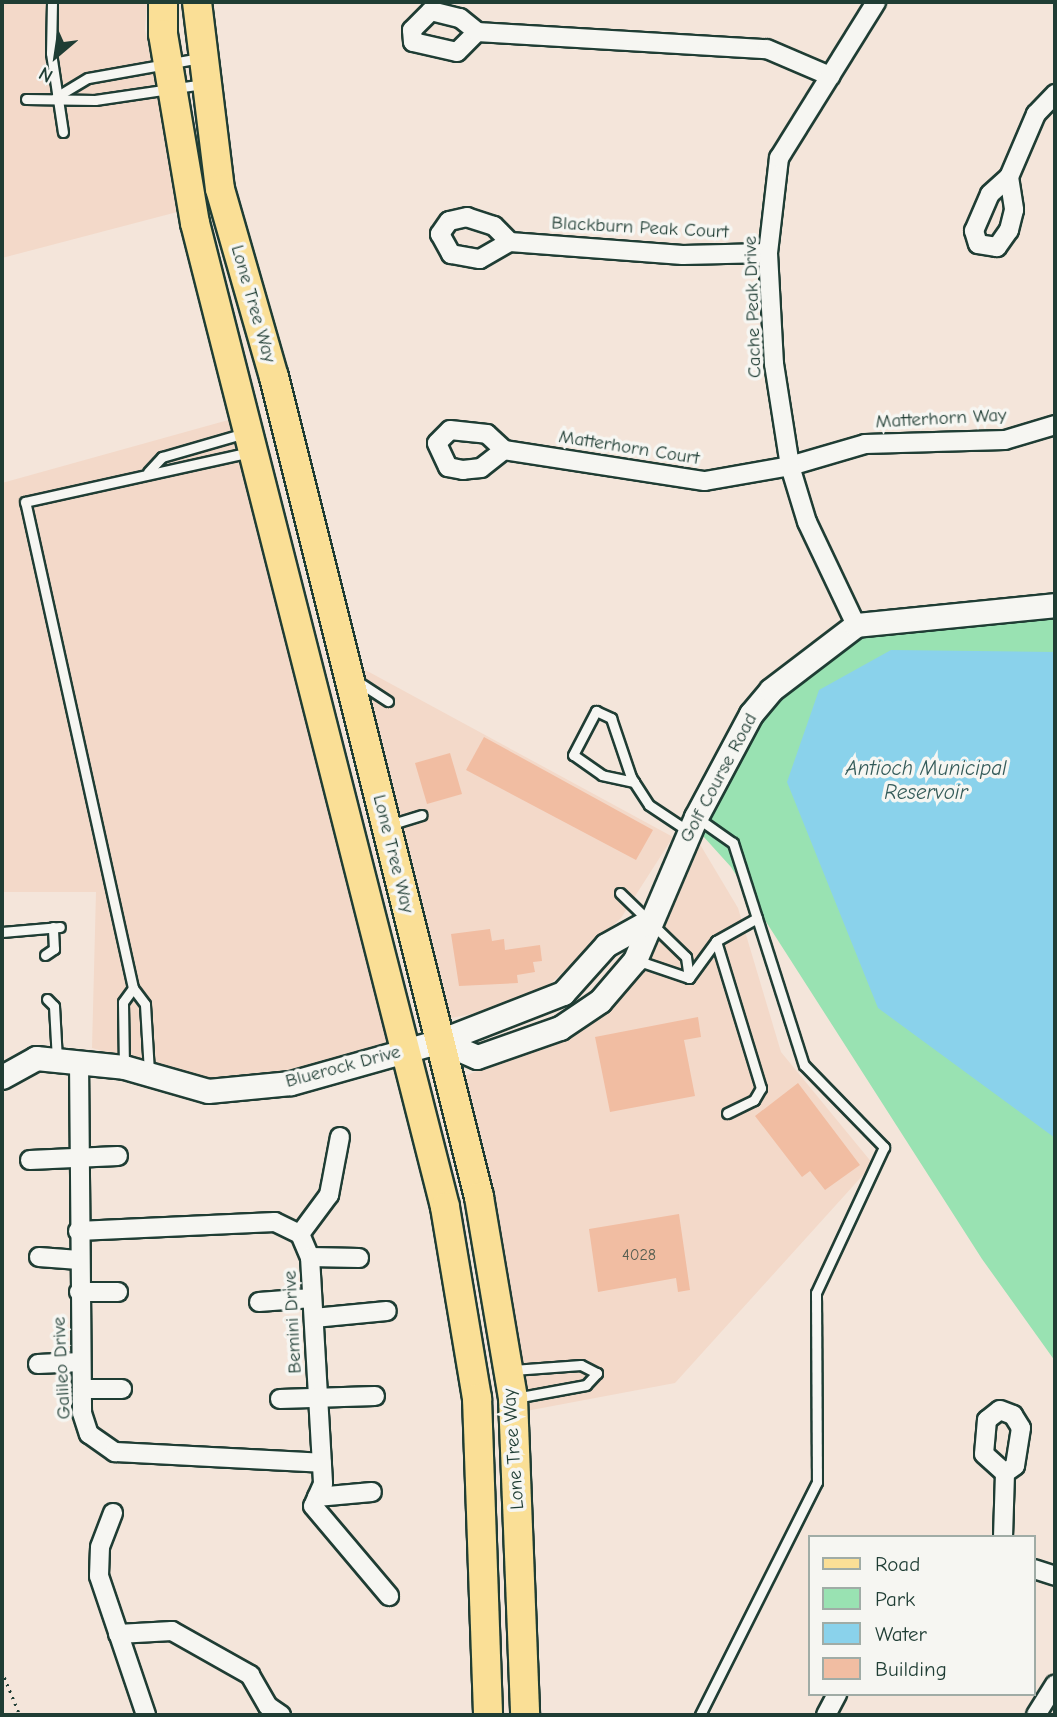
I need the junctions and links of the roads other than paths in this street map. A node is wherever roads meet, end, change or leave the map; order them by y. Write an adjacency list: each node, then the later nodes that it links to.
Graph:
1 (52, 2): 10 (lane)
2 (163, 2): 7 (main road, Lone Tree Way)
3 (197, 2): 6 (main road, Lone Tree Way)
4 (876, 2): 8 (street, Cache Peak Drive)
5 (477, 32): 8 (street)
6 (203, 71): 7 (lane); 7 (lane); 23 (main road, Lone Tree Way)
7 (170, 76): 10 (lane); 10 (lane); 17 (main road, Lone Tree Way)
8 (830, 76): 15 (street, Cache Peak Drive)
9 (1055, 94): 13 (street)
10 (56, 97): 11 (lane); 12 (lane)
11 (26, 99)
12 (63, 132)
13 (1009, 177)
14 (510, 242): 15 (street, Blackburn Peak Court)
15 (768, 253): 19 (street, Cache Peak Drive)
16 (1055, 425): 19 (street, Matterhorn Way)
17 (252, 441): 20 (lane); 20 (lane); 40 (main road, Lone Tree Way)
18 (504, 450): 19 (street, Matterhorn Court)
19 (790, 466): 22 (street, Cache Peak Drive)
20 (148, 472): 37 (lane)
21 (1055, 604): 22 (street)
22 (856, 625): 27 (street, Golf Course Road)
23 (349, 676): 24 (lane); 28 (main road, Lone Tree Way)
24 (388, 701)
25 (634, 782): 25 (lane); 27 (lane)
26 (421, 815): 28 (lane)
27 (693, 824): 30 (lane); 31 (street, Golf Course Road)
28 (386, 826): 39 (main road, Lone Tree Way)
29 (620, 893): 31 (lane)
30 (757, 918): 33 (lane); 87 (lane)
31 (651, 920): 35 (street, Golf Course Road); 36 (lane); 39 (street)
32 (2, 932): 34 (lane)
33 (716, 941): 36 (lane); 45 (lane)
34 (54, 953)
35 (635, 960): 36 (lane); 39 (street, Golf Course Road)
36 (689, 978)
37 (134, 988): 42 (lane); 43 (lane)
38 (54, 1002): 41 (lane)
39 (440, 1041): 40 (street, Bluerock Drive); 64 (main road, Lone Tree Way)
40 (403, 1051): 43 (street, Bluerock Drive); 85 (main road, Lone Tree Way)
41 (68, 1060): 42 (street, Bluerock Drive); 44 (street, Bluerock Drive); 48 (street, Galileo Drive)
42 (124, 1067): 43 (street, Bluerock Drive)
43 (149, 1072)
44 (2, 1077)
45 (727, 1113)
46 (340, 1137): 51 (street)
47 (118, 1156): 48 (street)
48 (77, 1159): 49 (street); 50 (street, Galileo Drive)
49 (30, 1160)
50 (78, 1231): 51 (street); 55 (street, Galileo Drive)
51 (300, 1234): 53 (street, Bemini Drive)
52 (39, 1257): 55 (street)
53 (310, 1257): 54 (street); 58 (street, Bemini Drive)
54 (359, 1258)
55 (79, 1260): 56 (street, Galileo Drive)
56 (79, 1292): 57 (street); 62 (street, Galileo Drive)
57 (118, 1292)
58 (312, 1298): 59 (street); 61 (street, Bemini Drive)
59 (259, 1302)
60 (387, 1311): 61 (street)
61 (314, 1318): 67 (street, Bemini Drive)
62 (81, 1362): 63 (street); 65 (street, Galileo Drive)
63 (38, 1364)
64 (508, 1370): 69 (main road, Lone Tree Way); 69 (lane)
65 (82, 1388): 66 (street); 71 (street, Galileo Drive)
66 (122, 1389)
67 (318, 1395): 68 (street); 70 (street); 71 (street, Bemini Drive)
68 (375, 1396)
69 (513, 1398): 86 (main road, Lone Tree Way)
70 (280, 1399)
71 (322, 1463): 74 (street, Bemini Drive)
72 (1005, 1473): 76 (street)
73 (372, 1492): 74 (street)
74 (315, 1502): 79 (street)
75 (113, 1513): 80 (street)
76 (1003, 1535)
77 (1036, 1570): 78 (street)
78 (1055, 1576)
79 (389, 1596)
80 (118, 1634): 83 (street); 84 (street)
81 (1055, 1684): 89 (street)
82 (835, 1696): 88 (street)
83 (271, 1712)
84 (146, 1715)
85 (488, 1715)
86 (526, 1715)
87 (700, 1715)
88 (826, 1715)
89 (1036, 1715)

